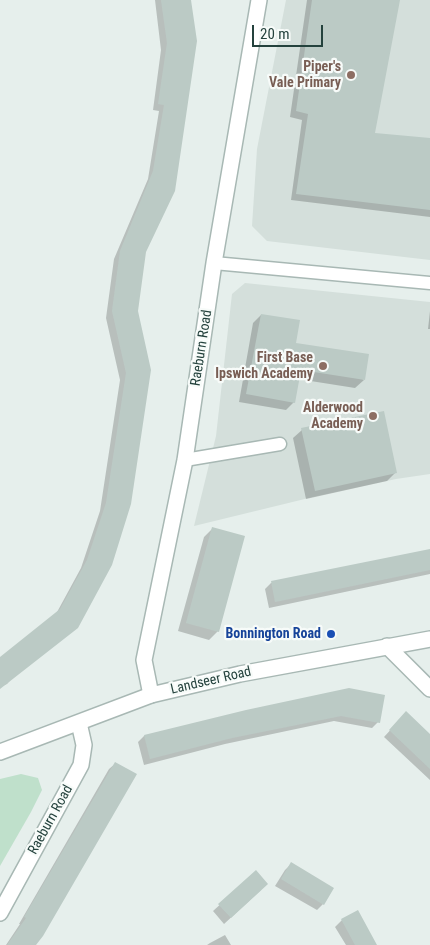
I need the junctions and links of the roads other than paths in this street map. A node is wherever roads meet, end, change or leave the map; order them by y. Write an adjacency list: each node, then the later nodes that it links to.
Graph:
1 (259, 0): 2 (street, Raeburn Road)
2 (214, 263): 3 (lane); 5 (street, Raeburn Road)
3 (430, 283)
4 (280, 444): 5 (lane)
5 (184, 460): 9 (street, Raeburn Road)
6 (430, 639): 7 (street, Landseer Road)
7 (387, 646): 8 (street); 9 (street, Landseer Road)
8 (430, 690)
9 (151, 695): 10 (street, Landseer Road)
10 (79, 723): 11 (street, Landseer Road); 12 (street, Raeburn Road)
11 (0, 752)
12 (0, 913)

